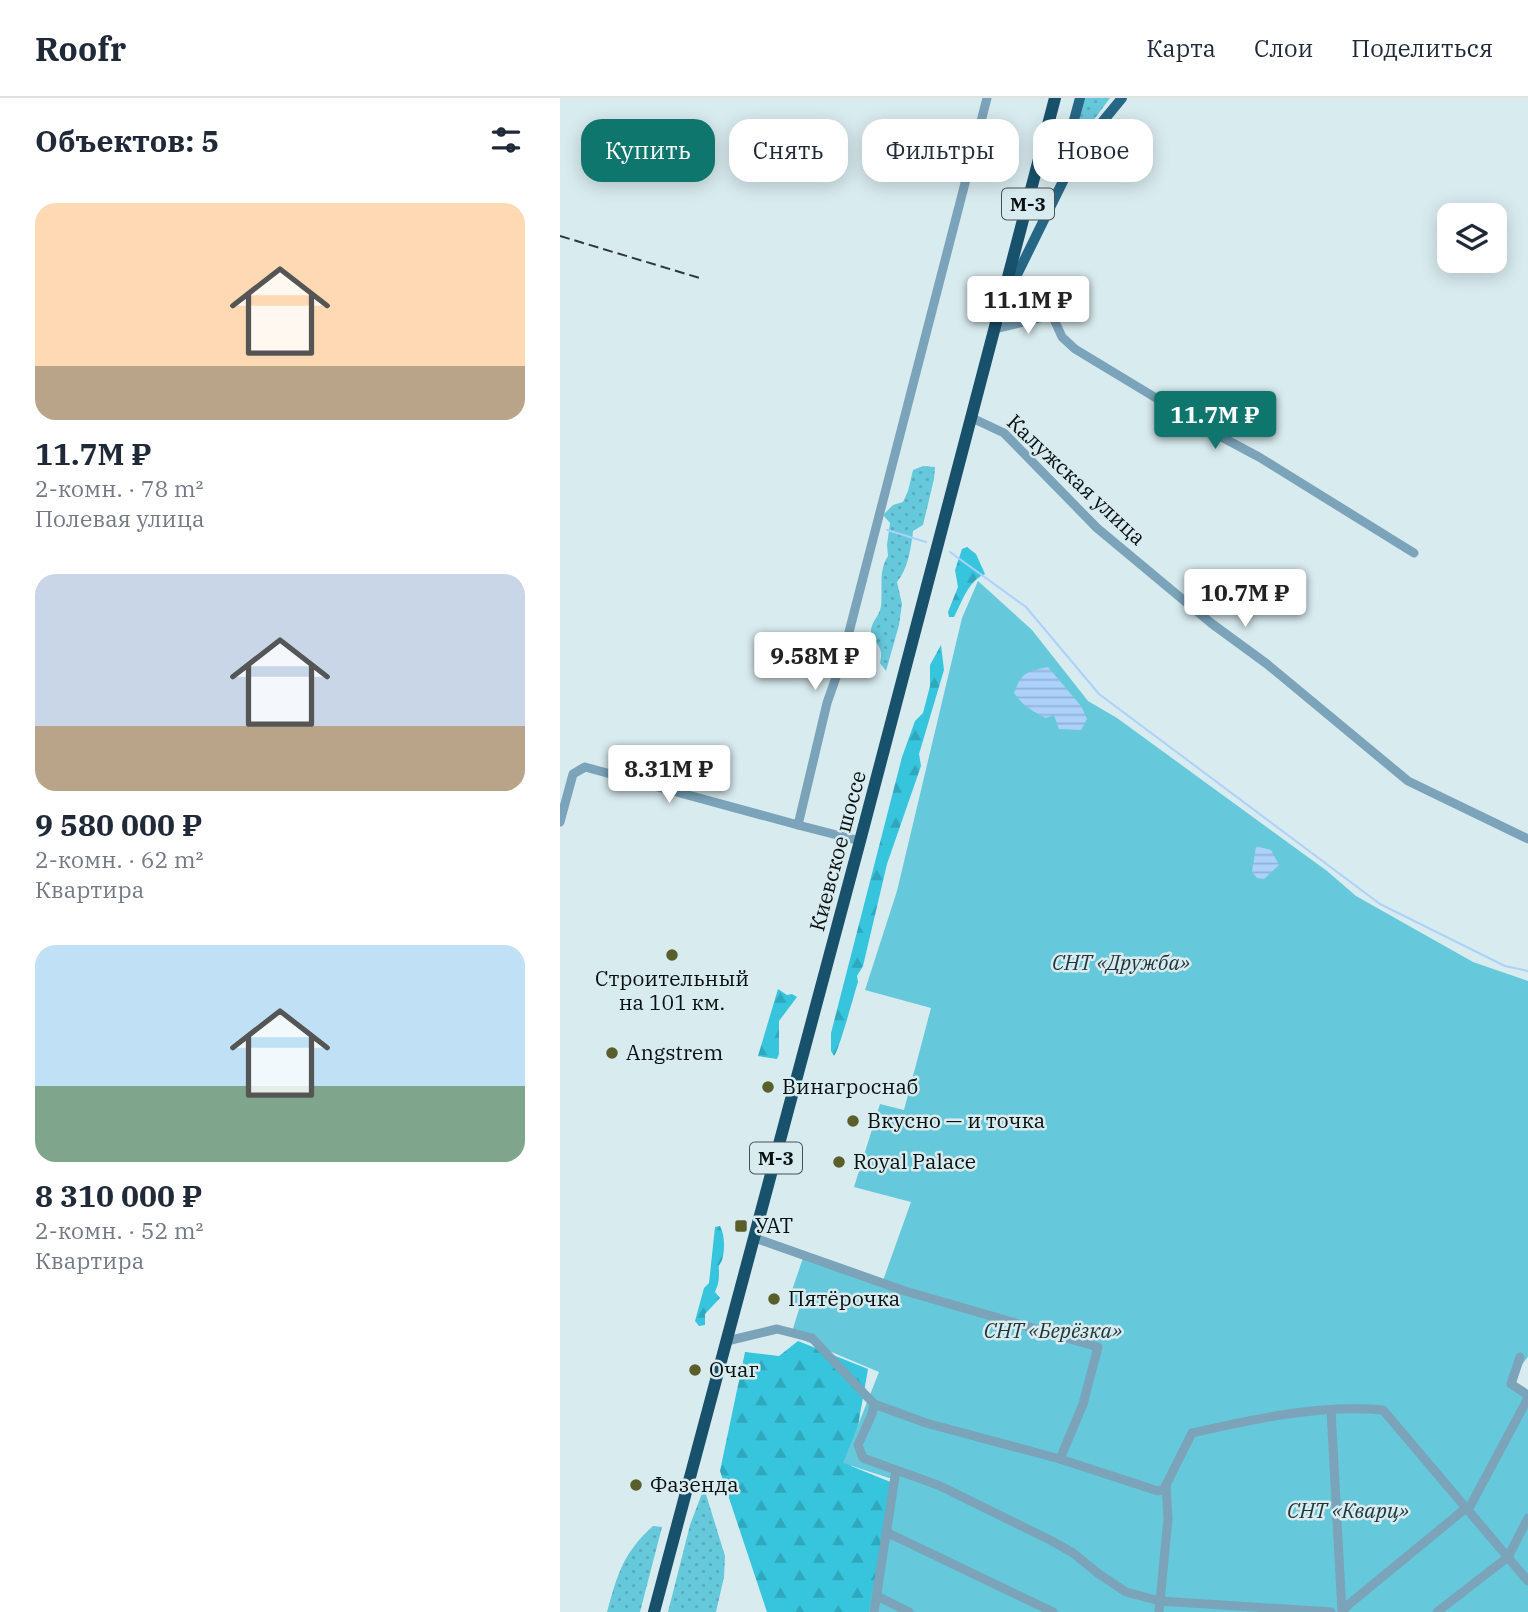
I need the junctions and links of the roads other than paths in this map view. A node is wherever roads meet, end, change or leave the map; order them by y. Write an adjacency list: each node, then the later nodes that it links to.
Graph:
1 (987, 98): 13 (street)
2 (1055, 98): 8 (highway, Киевское шоссе / М-3)
3 (1080, 98): 5 (main road)
4 (1122, 98): 6 (main road)
5 (1074, 119)
6 (1104, 119)
7 (1063, 182): 8 (main road)
8 (1000, 311): 9 (highway, Киевское шоссе / М-3)
9 (995, 329): 10 (highway, Киевское шоссе / М-3); 11 (street)
10 (972, 418): 14 (street, Калужская улица); 15 (highway, Киевское шоссе / М-3)
11 (1414, 553)
12 (560, 822): 13 (street)
13 (798, 825): 15 (street)
14 (1528, 839)
15 (860, 841): 16 (highway, Киевское шоссе / М-3)
16 (755, 1238): 17 (highway, Киевское шоссе / М-3); 22 (street)
17 (727, 1341): 20 (street); 32 (highway, Киевское шоссе / М-3)
18 (1520, 1357): 19 (street)
19 (1528, 1396): 25 (street)
20 (874, 1404): 22 (street); 23 (street)
21 (1331, 1410): 24 (street); 25 (street); 38 (street)
22 (1060, 1459): 24 (street)
23 (897, 1470): 27 (street); 31 (street)
24 (1166, 1484): 31 (street)
25 (1467, 1509): 28 (street); 38 (street)
26 (1528, 1518): 28 (street)
27 (886, 1532): 30 (street); 35 (street)
28 (1508, 1557): 29 (street); 39 (street)
29 (1528, 1581)
30 (877, 1596): 33 (street); 34 (street)
31 (1160, 1601): 36 (street); 37 (street)
32 (654, 1612)
33 (874, 1612)
34 (909, 1612)
35 (1053, 1612)
36 (1159, 1612)
37 (1331, 1612)
38 (1342, 1612)
39 (1437, 1612)

